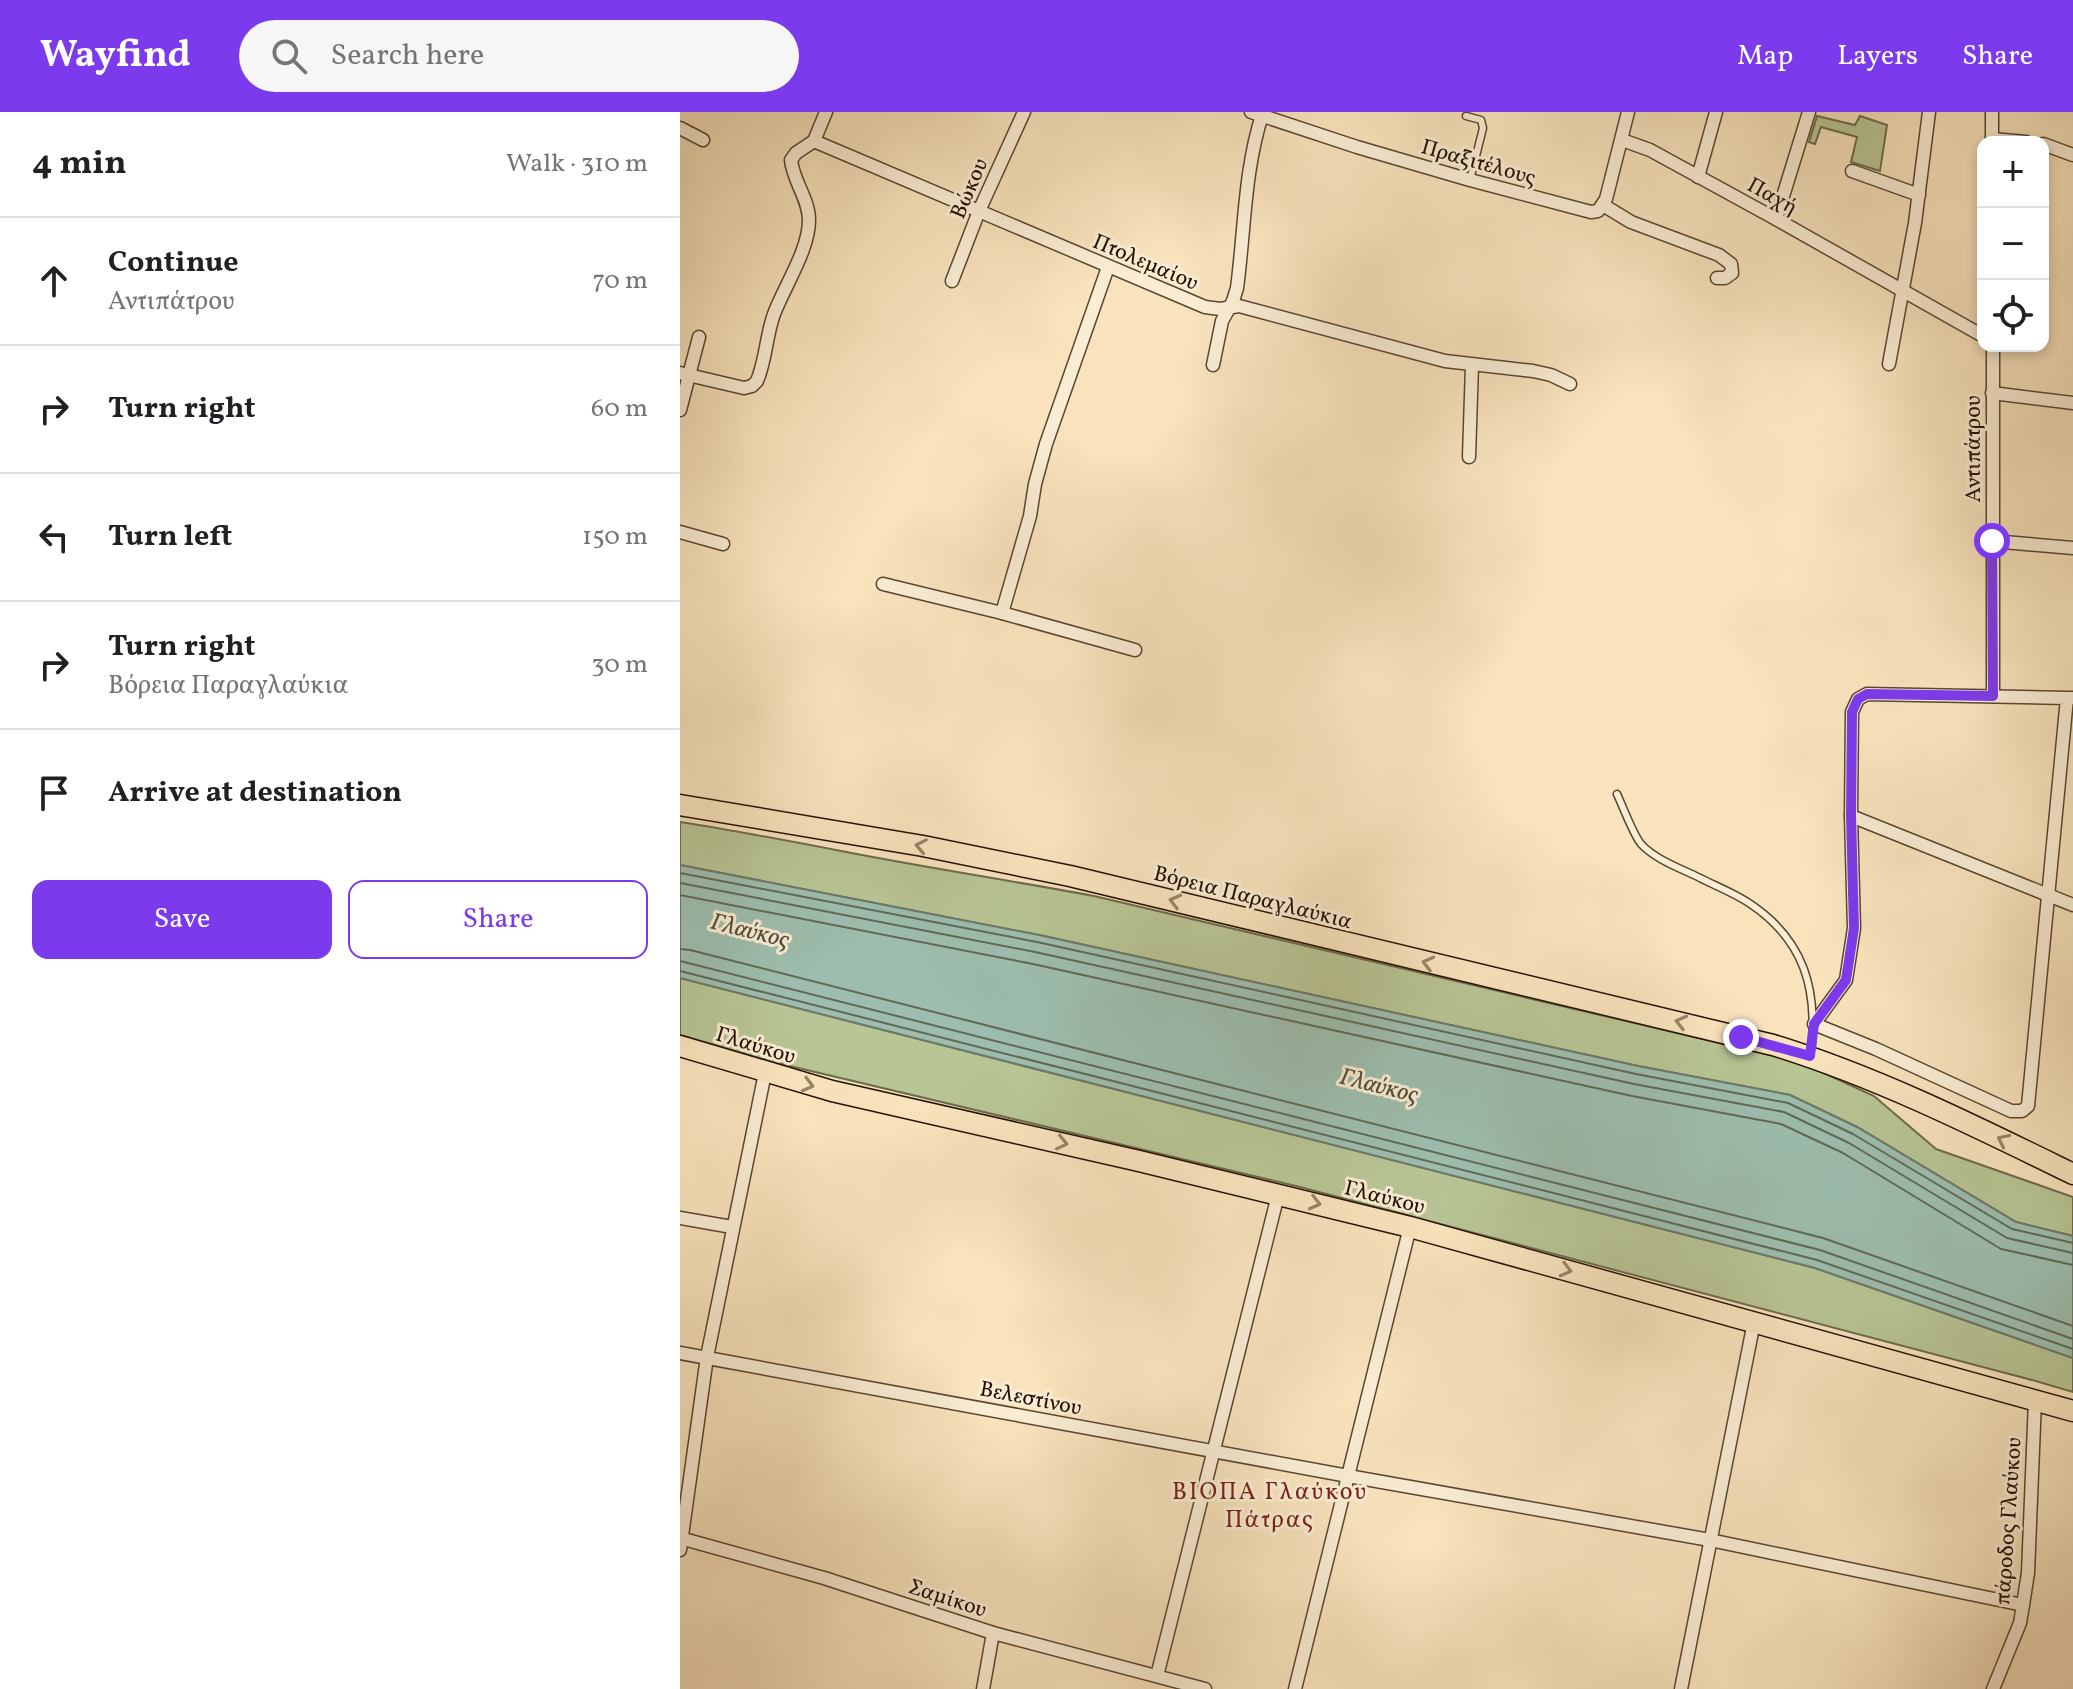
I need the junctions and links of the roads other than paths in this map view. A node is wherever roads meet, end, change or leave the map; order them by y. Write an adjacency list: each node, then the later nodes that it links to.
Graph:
1 (826, 112): 14 (street)
2 (1024, 112): 22 (street, Βώκου)
3 (1628, 112): 13 (street)
4 (1716, 112): 18 (street)
5 (1809, 112): 23 (street)
6 (1929, 112): 20 (street)
7 (1992, 112): 11 (street)
8 (1259, 113): 19 (street, Πραξιτέλους); 28 (street)
9 (1466, 116): 19 (lane)
10 (680, 128): 12 (street)
11 (1992, 136)
12 (703, 140)
13 (1622, 140): 18 (street, Παχή); 21 (street)
14 (814, 141): 22 (street, Πτολεμαίου); 35 (street)
15 (2049, 146): 16 (street)
16 (2073, 155)
17 (1852, 171): 20 (street)
18 (1698, 177): 23 (street, Παχή)
19 (1470, 180): 21 (street, Πραξιτέλους)
20 (1919, 195): 27 (street)
21 (1603, 205): 25 (street)
22 (979, 211): 24 (street, Πτολεμαίου); 26 (street, Βώκου)
23 (1776, 219): 27 (street, Παχή)
24 (1108, 267): 28 (street, Πτολεμαίου); 46 (street)
25 (1717, 278)
26 (952, 281)
27 (1902, 290): 29 (street, Παχή); 32 (street)
28 (1229, 306): 33 (street); 34 (street, Πτολεμαίου)
29 (1977, 333)
30 (699, 337): 35 (street)
31 (1993, 352): 37 (street, Αντιπάτρου)
32 (1889, 364)
33 (1213, 365)
34 (1472, 365): 36 (street, Πτολεμαίου); 40 (street)
35 (685, 374): 39 (street)
36 (1570, 384)
37 (1992, 393): 38 (street); 42 (street, Αντιπάτρου)
38 (2073, 403)
39 (680, 410)
40 (1469, 457)
41 (680, 532): 43 (street)
42 (1992, 541): 44 (street); 48 (street, Αντιπάτρου)
43 (723, 544)
44 (2073, 548)
45 (883, 584): 46 (street)
46 (1002, 613): 47 (street)
47 (1135, 650)
48 (1993, 696): 49 (street); 52 (street)
49 (2070, 698): 53 (street)
50 (1617, 794): 55 (lane)
51 (680, 805): 57 (main road, Βόρεια Παραγλαύκια, one-way to 51)
52 (1851, 816): 53 (street); 55 (street)
53 (2049, 894): 54 (street); 55 (street)
54 (2073, 905)
55 (1814, 1024): 57 (lane)
56 (680, 1046): 58 (main road, Γλαύκου)
57 (1810, 1056): 59 (main road, Βόρεια Παραγλαύκια, one-way to 57)
58 (765, 1073): 60 (main road, Γλαύκου, one-way to 60); 62 (street)
59 (2073, 1174)
60 (1278, 1195): 63 (main road, Γλαύκου, one-way to 63); 69 (street)
61 (680, 1218): 62 (street)
62 (732, 1227): 66 (street)
63 (1410, 1227): 64 (main road, Γλαύκου, one-way to 64); 70 (street)
64 (1754, 1322): 67 (main road, Γλαύκου); 71 (street)
65 (680, 1353): 66 (street, Βελεστίνου)
66 (707, 1357): 69 (street, Βελεστίνου); 72 (street)
67 (2035, 1400): 68 (main road, Γλαύκου); 73 (street, πάροδος Γλαύκου)
68 (2073, 1411)
69 (1214, 1451): 70 (street, Βελεστίνου); 75 (street)
70 (1348, 1476): 71 (street, Βελεστίνου); 78 (street)
71 (1710, 1540): 73 (street, Βελεστίνου); 79 (street)
72 (680, 1542): 74 (street, Σαμίκου)
73 (2023, 1605): 80 (street, πάροδος Γλαύκου)
74 (993, 1633): 75 (street, Σαμίκου); 76 (street)
75 (1157, 1676): 77 (street, Σαμίκου)
76 (983, 1689)
77 (1205, 1689)
78 (1295, 1689)
79 (1681, 1689)
80 (1993, 1689)

